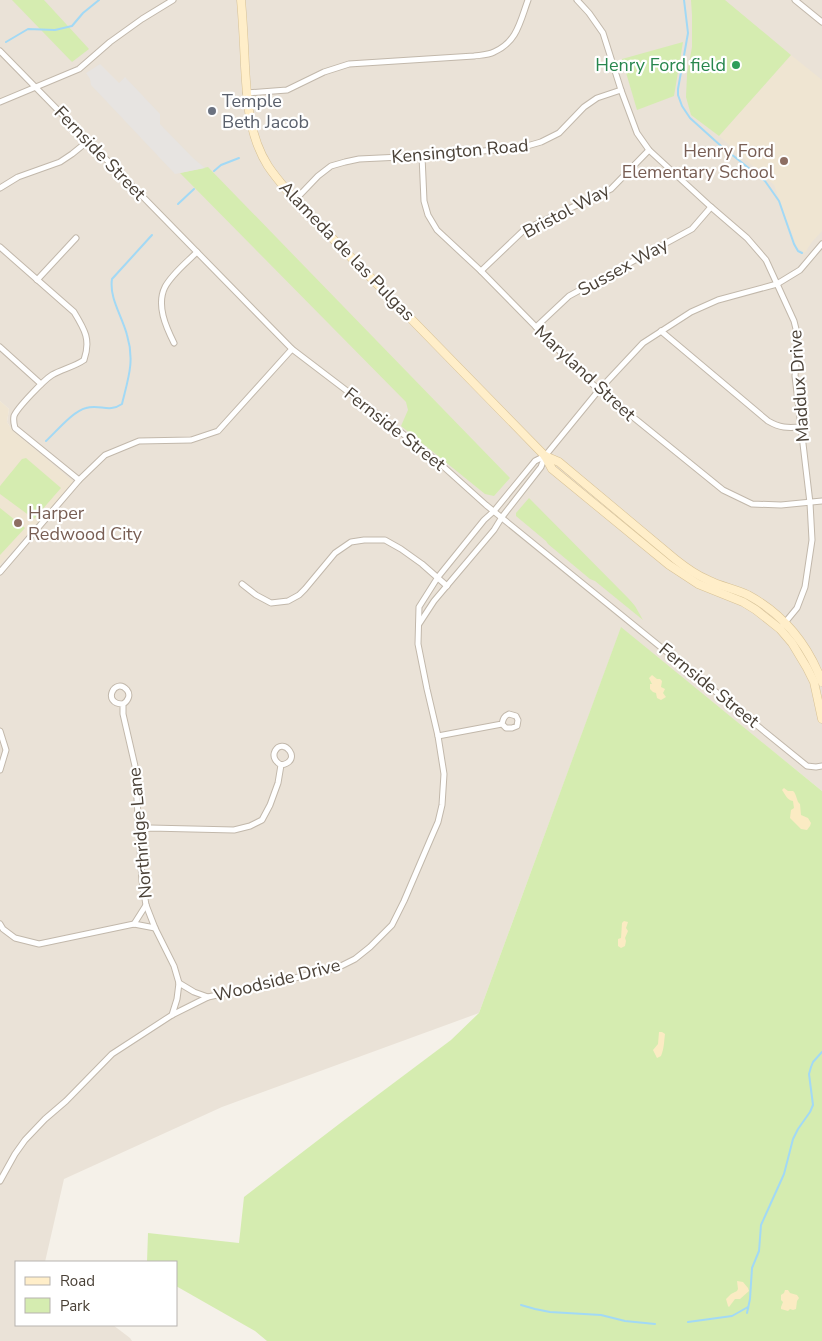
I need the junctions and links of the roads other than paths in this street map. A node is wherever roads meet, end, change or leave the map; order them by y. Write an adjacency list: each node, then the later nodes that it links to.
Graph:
1 (172, 0): 8 (street)
2 (241, 0): 10 (main road, Alameda de las Pulgas)
3 (528, 0): 10 (street)
4 (577, 0): 9 (street, Maddux Drive)
5 (794, 0): 6 (street)
6 (822, 22)
7 (0, 51): 8 (street, Fernside Street)
8 (36, 88): 11 (street); 12 (street, Fernside Street)
9 (621, 90): 13 (street, Maddux Drive); 14 (street, Kensington Road)
10 (246, 93): 16 (main road, Alameda de las Pulgas)
11 (0, 102)
12 (88, 141): 15 (street); 21 (street, Fernside Street)
13 (649, 150): 17 (street, Maddux Drive); 22 (street, Bristol Way)
14 (422, 156): 16 (street, Kensington Road); 22 (street, Maryland Street)
15 (0, 188)
16 (295, 200): 33 (main road, Alameda de las Pulgas)
17 (711, 207): 24 (street, Maddux Drive); 25 (street, Sussex Way)
18 (76, 238): 23 (street)
19 (822, 244): 24 (street)
20 (0, 247): 23 (street)
21 (197, 252): 27 (street); 29 (street, Fernside Street)
22 (481, 271): 25 (street, Maryland Street)
23 (38, 280): 30 (street)
24 (777, 284): 26 (street); 32 (street, Maddux Drive)
25 (536, 328): 31 (street, Maryland Street)
26 (661, 331): 31 (street); 32 (street)
27 (174, 343)
28 (0, 348): 30 (street)
29 (292, 349): 34 (street); 37 (street, Fernside Street)
30 (40, 384): 34 (street)
31 (599, 390): 33 (street); 36 (street, Maryland Street)
32 (801, 427): 36 (street, Maddux Drive)
33 (546, 456): 37 (street, Woodside Drive); 38 (street); 44 (main road, Alameda de las Pulgas)
34 (79, 480): 39 (street)
35 (822, 501): 36 (street, Maryland Street)
36 (810, 503): 44 (street, Maddux Drive)
37 (494, 511): 38 (street, Fernside Street); 40 (street, Woodside Drive)
38 (502, 517): 42 (street); 52 (street, Fernside Street)
39 (0, 572)
40 (438, 577): 41 (street); 42 (street); 43 (street, Woodside Drive)
41 (242, 584)
42 (447, 586): 43 (street)
43 (418, 626): 50 (street, Woodside Drive)
44 (783, 626): 45 (main road, Alameda de las Pulgas); 47 (main road, Alameda de las Pulgas)
45 (822, 682)
46 (123, 704): 54 (street, Northridge Lane)
47 (822, 719)
48 (502, 724): 50 (street)
49 (0, 731): 53 (street)
50 (438, 736): 60 (street, Woodside Drive)
51 (281, 765): 54 (street)
52 (822, 766)
53 (0, 770)
54 (139, 829): 55 (street, Northridge Lane)
55 (146, 904): 57 (street); 58 (street, Northridge Lane)
56 (0, 924): 57 (street)
57 (134, 924): 58 (street)
58 (155, 928): 59 (street, Northridge Lane)
59 (179, 983): 60 (street); 61 (street, Northridge Lane)
60 (208, 997): 61 (street, Woodside Drive)
61 (172, 1015): 62 (street, Woodside Drive)
62 (0, 1181)

